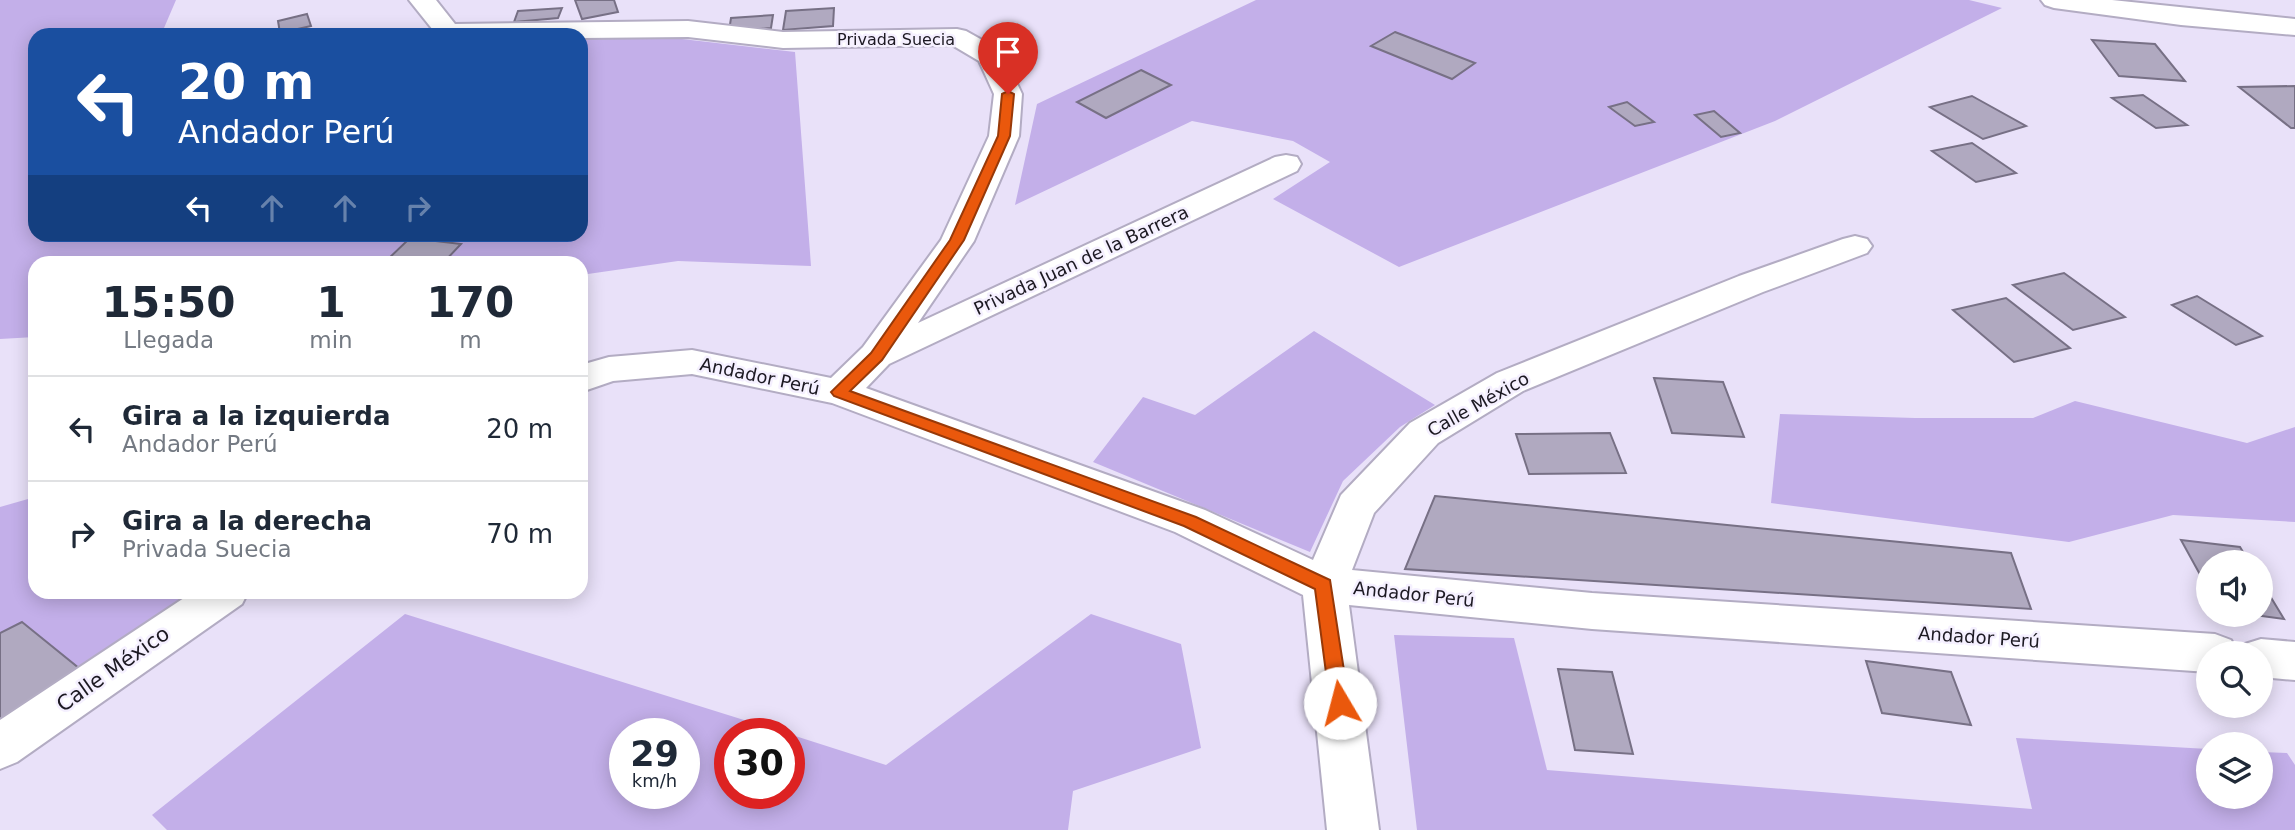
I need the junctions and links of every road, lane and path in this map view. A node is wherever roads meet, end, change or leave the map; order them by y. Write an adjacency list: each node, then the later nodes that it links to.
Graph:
1 (422, 0): 6 (street, Privada Suecia)
2 (2054, 0): 5 (street)
3 (2187, 0): 4 (street)
4 (2295, 11)
5 (2295, 27)
6 (445, 28)
7 (588, 30): 10 (street, Privada Suecia)
8 (1286, 164): 10 (street, Privada Juan de la Barrera)
9 (1854, 246): 13 (street, Calle México)
10 (876, 356): 12 (street, Privada Suecia)
11 (595, 374): 12 (street, Andador Perú)
12 (839, 392): 13 (street, Andador Perú)
13 (1324, 585): 15 (street, Andador Perú); 19 (street, Calle México)
14 (216, 599): 18 (street, Calle México)
15 (2196, 652)
16 (2273, 659): 17 (street)
17 (2295, 662)
18 (0, 747)
19 (1353, 830)

